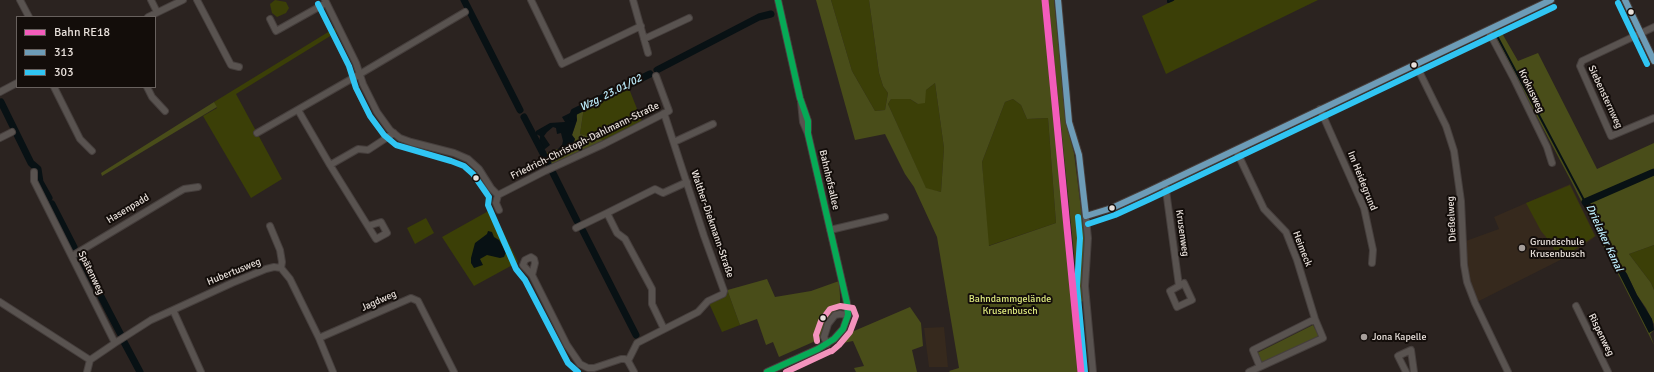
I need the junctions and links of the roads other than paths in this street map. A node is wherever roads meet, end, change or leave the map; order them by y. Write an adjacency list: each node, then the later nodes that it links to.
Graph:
1 (20, 0): 14 (street)
2 (150, 0): 12 (street)
3 (183, 0): 12 (street)
4 (197, 0): 26 (street)
5 (531, 0): 18 (street)
6 (633, 0): 18 (street)
7 (778, 0): 60 (street, Bahnhofsallee)
8 (1058, 0): 55 (street)
9 (1551, 0): 20 (street)
10 (1625, 0): 21 (street)
11 (326, 1): 17 (street); 27 (street)
12 (157, 12): 15 (street)
13 (464, 12): 27 (street)
14 (28, 16)
15 (150, 16)
16 (689, 18): 22 (street)
17 (270, 19)
18 (641, 26): 22 (street)
19 (1654, 27): 21 (street)
20 (1488, 30): 25 (street); 46 (street, Krokusweg)
21 (1641, 34): 24 (street); 37 (street, Siebensternweg)
22 (644, 39): 23 (street)
23 (648, 53)
24 (1654, 61)
25 (1416, 65): 33 (street); 88 (street, Dießelweg)
26 (239, 66)
27 (360, 74): 34 (street); 41 (street)
28 (656, 76): 36 (street, Friedrich-Christoph-Dahlmann-Straße)
29 (16, 84): 32 (street)
30 (55, 88): 45 (street)
31 (147, 88): 35 (street)
32 (0, 92)
33 (1320, 109): 44 (street); 62 (street, Im Heidegrund)
34 (298, 110): 40 (street); 47 (street)
35 (165, 111)
36 (664, 114): 43 (street, Walther-Diekmann-Straße); 52 (street, Friedrich-Christoph-Dahlmann-Straße)
37 (1654, 118)
38 (713, 124): 43 (street)
39 (12, 132): 42 (street)
40 (257, 133)
41 (394, 133): 47 (street); 52 (street)
42 (0, 138)
43 (674, 142): 49 (street, Walther-Diekmann-Straße)
44 (1236, 150): 50 (street); 70 (street, Heimeck)
45 (92, 151)
46 (1552, 163)
47 (330, 165): 58 (street)
48 (34, 172): 61 (street, Spätenweg)
49 (687, 182): 54 (street); 71 (street, Walther-Diekmann-Straße)
50 (1165, 184): 55 (street); 65 (street, Krusenweg)
51 (198, 187): 61 (street, Hasenpadd)
52 (498, 195): 53 (street)
53 (499, 210)
54 (607, 213): 59 (street); 71 (street)
55 (1086, 216): 84 (street)
56 (886, 217): 60 (street)
57 (270, 226): 63 (street)
58 (368, 226)
59 (576, 228)
60 (830, 230): 69 (street, Bahnhofsallee)
61 (72, 256): 73 (street, Spätenweg)
62 (1372, 263)
63 (281, 268): 68 (street, Hubertusweg); 72 (street)
64 (532, 275): 76 (street)
65 (1179, 286)
66 (0, 302): 75 (street)
67 (1576, 306): 89 (street, Rispenweg)
68 (172, 310): 73 (street, Hubertusweg); 79 (street)
69 (847, 318): 74 (street); 74 (street)
70 (1315, 319): 77 (street); 77 (street, Heimeck)
71 (664, 329): 76 (street, Walther-Diekmann-Straße)
72 (319, 338): 80 (street); 81 (street, Jagdweg)
73 (115, 343): 75 (street)
74 (827, 344): 83 (street)
75 (90, 360): 78 (street)
76 (628, 361): 82 (street)
77 (1260, 367): 85 (street, Heimeck)
78 (88, 372)
79 (201, 372)
80 (333, 372)
81 (454, 372)
82 (634, 372)
83 (767, 372)
84 (1093, 372)
85 (1249, 372)
86 (1406, 372): 87 (street)
87 (1414, 372)
88 (1508, 372)
89 (1608, 372)

